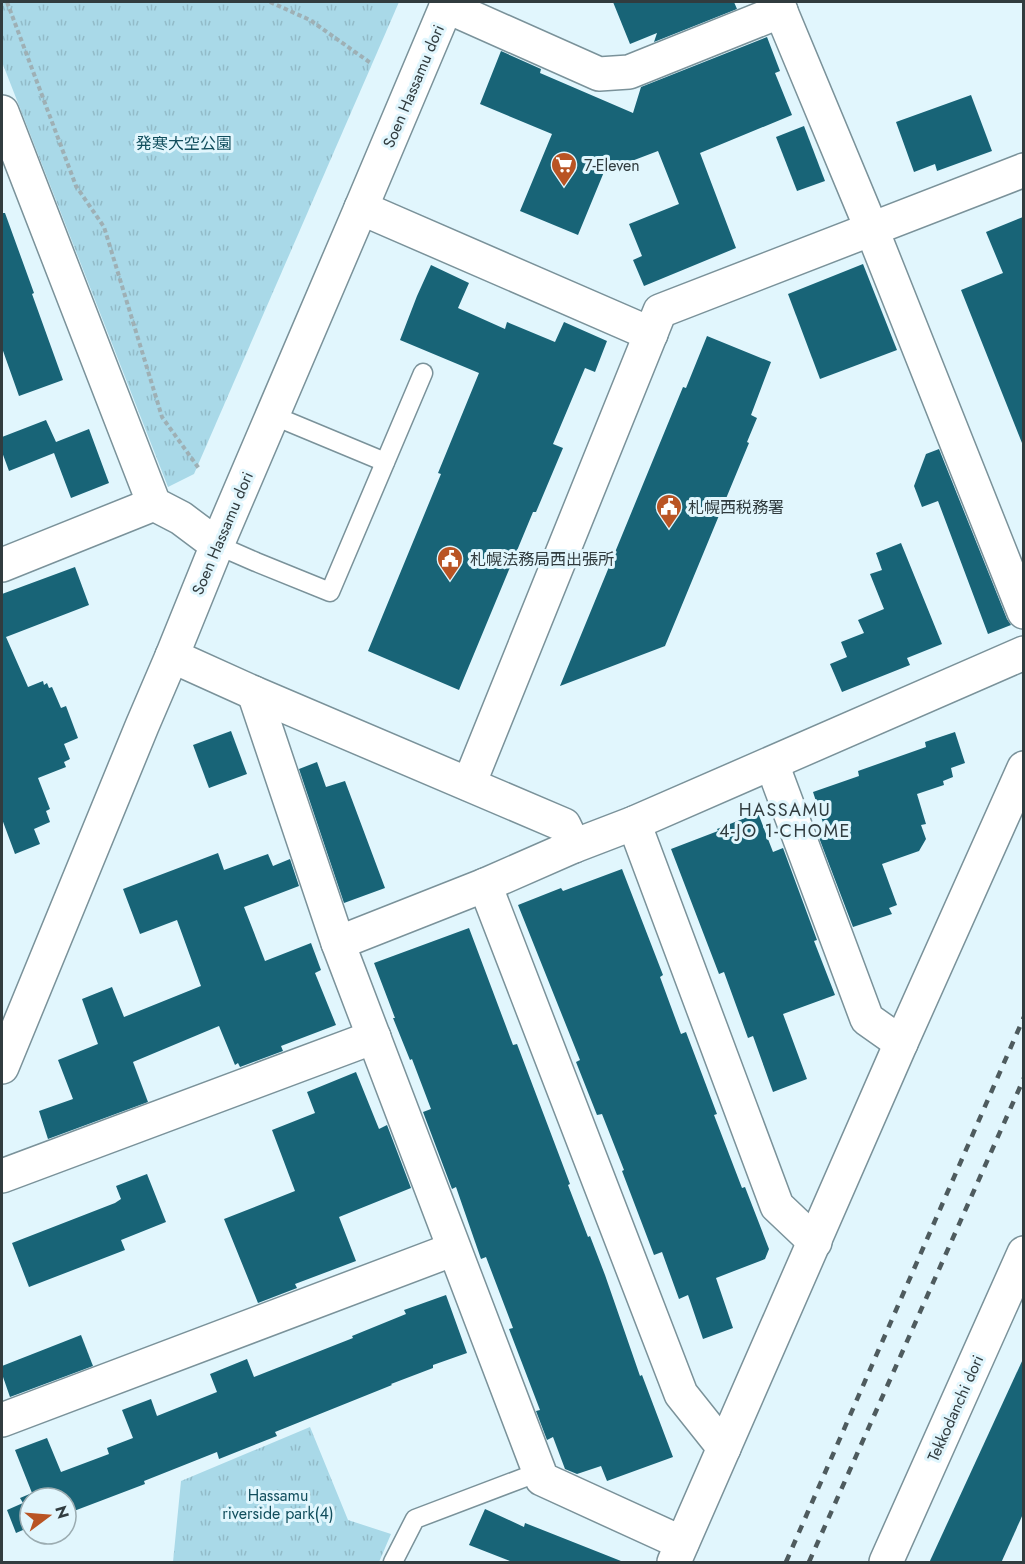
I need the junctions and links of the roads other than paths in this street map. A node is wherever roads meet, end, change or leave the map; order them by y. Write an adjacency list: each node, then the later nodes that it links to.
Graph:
1 (447, 4): 2 (street); 5 (street, Soen Hassamu dori)
2 (779, 6): 6 (street)
3 (2, 112): 11 (street)
4 (1023, 170): 6 (street)
5 (361, 208): 7 (street); 9 (street, Soen Hassamu dori)
6 (872, 230): 7 (street); 14 (street)
7 (651, 334): 20 (street)
8 (423, 373): 10 (lane)
9 (272, 416): 10 (lane); 12 (street, Soen Hassamu dori)
10 (386, 462): 12 (lane)
11 (154, 504): 12 (street); 13 (street)
12 (217, 545): 16 (street, Soen Hassamu dori)
13 (2, 565)
14 (1023, 612)
15 (1023, 653): 18 (street)
16 (172, 656): 17 (street); 27 (street, Soen Hassamu dori)
17 (254, 693): 20 (street); 24 (street)
18 (772, 764): 21 (street); 26 (street)
19 (1023, 768): 26 (street)
20 (469, 784): 22 (street)
21 (634, 823): 22 (street); 29 (street)
22 (574, 846): 23 (street)
23 (485, 885): 24 (street); 34 (street)
24 (338, 943): 25 (street)
25 (374, 1037): 28 (street); 30 (street)
26 (901, 1043): 29 (street)
27 (2, 1067)
28 (2, 1176)
29 (815, 1242): 34 (street)
30 (454, 1250): 33 (street); 35 (street)
31 (1023, 1253): 32 (street, Tekkodanchi dori)
32 (1017, 1285): 38 (street, Tekkodanchi dori)
33 (2, 1420)
34 (724, 1448): 36 (street)
35 (539, 1472): 36 (street); 37 (lane)
36 (678, 1553)
37 (393, 1563)
38 (886, 1563)

